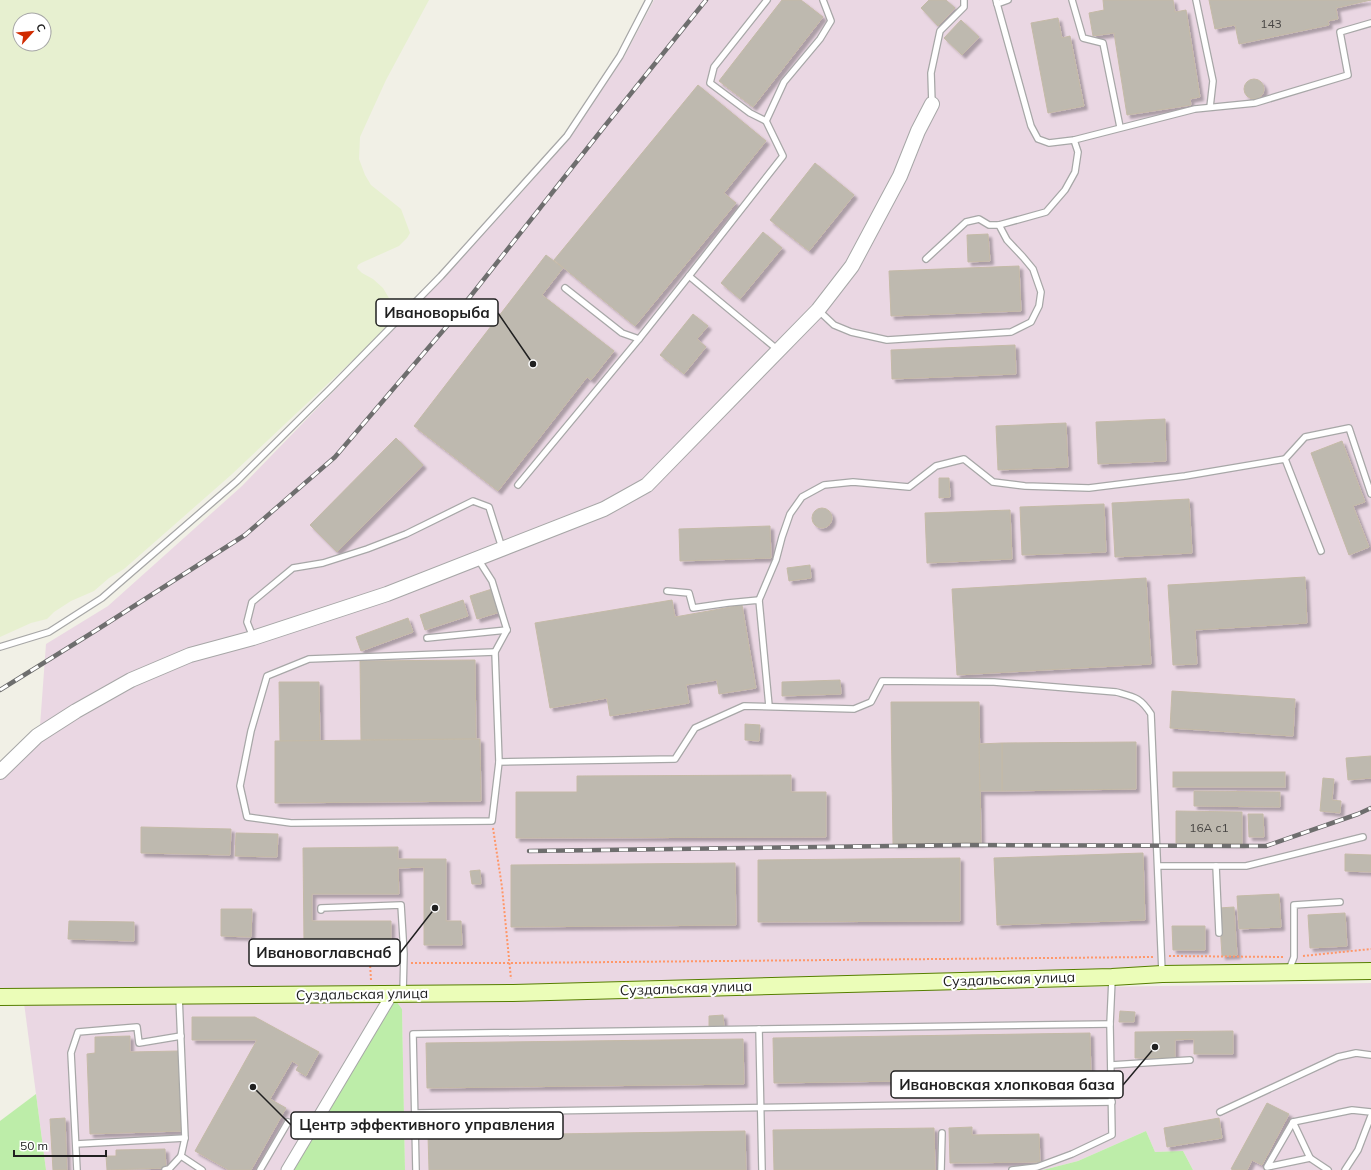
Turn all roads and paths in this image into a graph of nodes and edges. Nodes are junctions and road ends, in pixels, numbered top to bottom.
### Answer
1 (649, 0) edge
2 (767, 0) edge
3 (823, 0) edge
4 (964, 0) edge
5 (1008, 0) edge
6 (1072, 0) edge
7 (1196, 0) edge
8 (997, 2) edge
9 (1371, 23) edge
10 (932, 104) joint
11 (1210, 107) junction
12 (766, 121) junction
13 (1120, 127) junction
14 (1074, 140) junction
15 (999, 225) junction
16 (926, 260) dead end
17 (689, 276) junction
18 (565, 288) dead end
19 (818, 310) junction
20 (639, 339) junction
21 (778, 351) junction
22 (1285, 459) junction
23 (518, 485) dead end
24 (1371, 494) edge
25 (502, 548) junction
26 (1321, 551) dead end
27 (477, 558) junction
28 (667, 591) dead end
29 (760, 600) junction
30 (507, 630) junction
31 (253, 638) junction
32 (427, 638) dead end
33 (0, 647) edge
34 (495, 652) junction
35 (769, 706) junction
36 (499, 762) junction
37 (0, 772) edge
38 (492, 821) junction
39 (1363, 837) dead end
40 (1158, 866) junction
41 (1216, 866) junction
42 (1340, 902) dead end
43 (321, 910) dead end
44 (1219, 933) dead end
45 (1371, 949) edge
46 (1161, 956) junction
47 (1294, 957) junction
48 (404, 962) junction
49 (510, 963) junction
50 (1369, 969) edge
51 (1288, 972) junction
52 (1162, 974) junction
53 (1112, 977) junction
54 (513, 992) junction
55 (372, 994) junction
56 (398, 994) junction
57 (179, 996) junction
58 (0, 997) edge
59 (1110, 1024) junction
60 (759, 1029) junction
61 (181, 1036) junction
62 (1371, 1055) edge
63 (1190, 1060) dead end
64 (1111, 1065) junction
65 (1112, 1102) junction
66 (761, 1108) junction
67 (1220, 1112) dead end
68 (1371, 1112) edge
69 (414, 1113) junction
70 (1371, 1116) edge
71 (288, 1122) dead end
72 (1293, 1122) junction
73 (942, 1133) dead end
74 (186, 1138) junction
75 (76, 1144) junction
76 (181, 1156) junction
77 (1310, 1158) junction
78 (77, 1170) edge
79 (165, 1170) edge
80 (202, 1170) edge
81 (260, 1170) edge
82 (286, 1170) edge
83 (416, 1170) edge
84 (762, 1170) edge
85 (941, 1170) edge
86 (1012, 1170) edge
87 (1328, 1170) edge
88 (1345, 1170) edge

1 - 33 lane
2 - 12 lane
3 - 12 lane
4 - 10 lane
5 - 8 lane
6 - 13 lane
7 - 11 lane
8 - 14 lane
9 - 11 lane
10 - 19 street
11 - 13 lane
12 - 17 lane
13 - 14 lane
14 - 15 lane
15 - 16 lane
15 - 19 lane
17 - 20 lane
17 - 21 lane
18 - 20 lane
19 - 21 street
20 - 23 lane
21 - 25 street
22 - 24 lane
22 - 26 lane
22 - 29 lane
25 - 27 street
25 - 31 lane
27 - 30 lane
27 - 31 street
28 - 29 lane
29 - 35 lane
30 - 32 lane
30 - 34 lane
31 - 37 street
34 - 36 lane
34 - 38 lane
35 - 36 lane
35 - 40 lane
36 - 38 lane
38 - 49 path
39 - 41 lane
40 - 41 lane
40 - 46 lane
41 - 44 lane
42 - 47 lane
43 - 48 lane
45 - 47 path
46 - 47 path
46 - 49 path
46 - 52 lane
47 - 51 lane
48 - 49 path
48 - 55 path
48 - 56 lane
49 - 54 path
50 - 51 main road, Суздальская улица
51 - 52 main road, Суздальская улица
52 - 53 main road, Суздальская улица
53 - 54 main road, Суздальская улица
53 - 59 lane
54 - 56 main road, Суздальская улица
55 - 56 main road, Суздальская улица
55 - 57 main road, Суздальская улица
56 - 82 street
57 - 58 main road, Суздальская улица
57 - 61 lane
59 - 60 lane
59 - 64 lane
60 - 66 lane
60 - 69 lane
61 - 74 lane
61 - 75 lane
62 - 67 lane
63 - 64 lane
64 - 65 lane
65 - 66 lane
65 - 86 lane
66 - 69 lane
66 - 84 lane
68 - 72 lane
69 - 83 lane
70 - 88 lane
71 - 81 lane
72 - 77 lane
72 - 77 lane
73 - 85 lane
74 - 75 lane
74 - 76 lane
75 - 78 lane
76 - 79 lane
76 - 80 lane
77 - 87 lane

